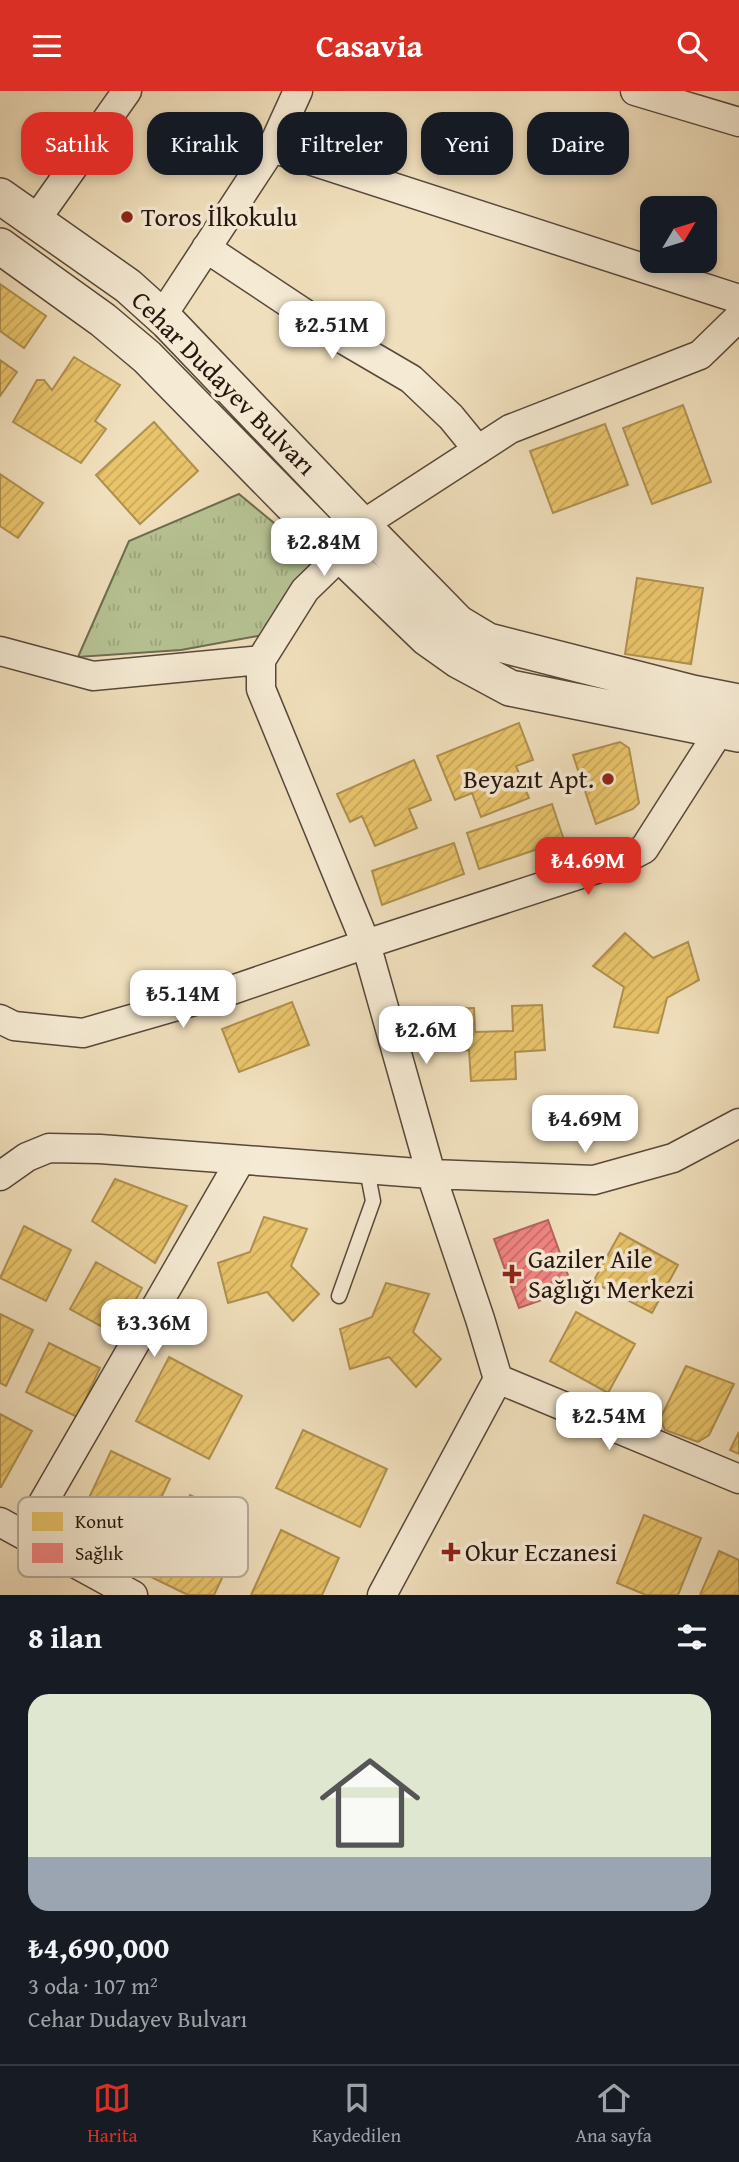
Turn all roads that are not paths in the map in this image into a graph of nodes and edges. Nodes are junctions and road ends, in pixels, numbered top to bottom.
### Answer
1 (127, 91) edge
2 (298, 91) edge
3 (635, 91) edge
4 (739, 122) edge
5 (272, 148) junction
6 (0, 197) edge
7 (35, 221) junction
8 (0, 246) edge
9 (206, 248) junction
10 (739, 299) edge
11 (162, 316) junction
12 (739, 317) edge
13 (478, 450) junction
14 (362, 526) junction
15 (341, 555) junction
16 (0, 651) edge
17 (261, 660) junction
18 (739, 702) edge
19 (730, 732) edge
20 (366, 944) junction
21 (0, 1019) edge
22 (739, 1123) edge
23 (240, 1160) junction
24 (367, 1170) junction
25 (431, 1174) junction
26 (0, 1176) edge
27 (340, 1296) dead end
28 (498, 1379) junction
29 (739, 1479) edge
30 (31, 1497) edge
31 (100, 1577) edge
32 (133, 1595) edge
33 (382, 1595) edge

1 - 7 street
2 - 5 street
3 - 4 street
5 - 9 street
5 - 10 street
6 - 7 street, Cehar Dudayev Bulvarı
7 - 11 street, Cehar Dudayev Bulvarı
8 - 15 street, Cehar Dudayev Bulvarı
9 - 11 street
9 - 13 street
11 - 14 street, Cehar Dudayev Bulvarı
12 - 13 street
13 - 14 street
14 - 15 street
14 - 18 street, Cehar Dudayev Bulvarı
15 - 17 street
15 - 19 street, Cehar Dudayev Bulvarı
16 - 17 street
17 - 20 street
19 - 20 street
20 - 21 street
20 - 25 street
22 - 25 street
23 - 24 street
23 - 26 street
23 - 30 street
24 - 25 street
24 - 27 lane
25 - 28 street
28 - 29 street
28 - 33 street
31 - 32 street

